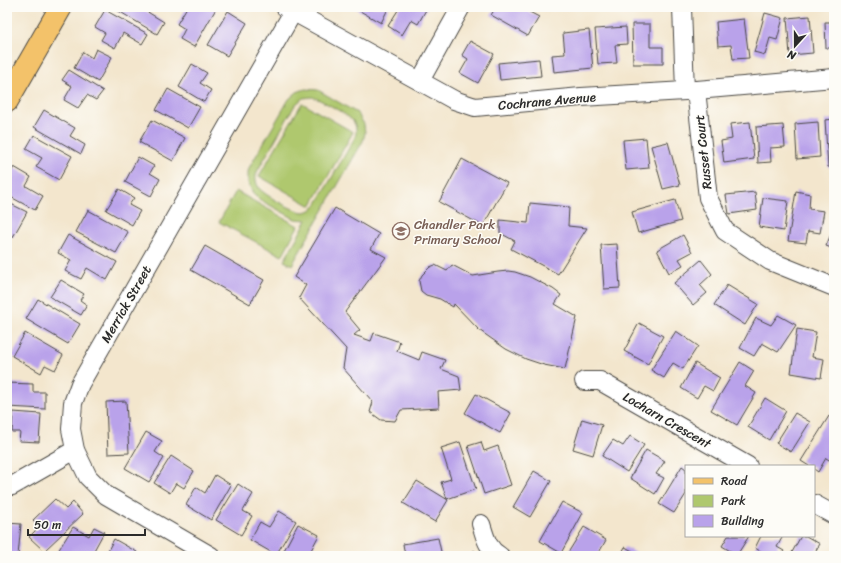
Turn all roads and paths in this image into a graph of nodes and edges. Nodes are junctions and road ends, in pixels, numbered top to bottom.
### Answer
1 (61, 7) edge
2 (461, 7) edge
3 (682, 7) edge
4 (289, 9) edge
5 (834, 78) edge
6 (420, 81) junction
7 (691, 90) junction
8 (7, 101) edge
9 (834, 287) edge
10 (584, 381) dead end
11 (75, 450) junction
12 (746, 465) edge
13 (12, 486) dead end
14 (815, 505) edge
15 (834, 515) edge
16 (481, 524) dead end
17 (211, 556) edge
18 (500, 556) edge

1 - 8 main road
2 - 6 street
3 - 7 street, Russet Court
4 - 6 street, Cochrane Avenue
4 - 11 street, Merrick Street
5 - 7 street, Cochrane Avenue
6 - 7 street, Cochrane Avenue
7 - 9 street, Russet Court
10 - 12 street, Locharn Crescent
11 - 13 street
11 - 17 street, Merrick Street
14 - 15 street
16 - 18 street

